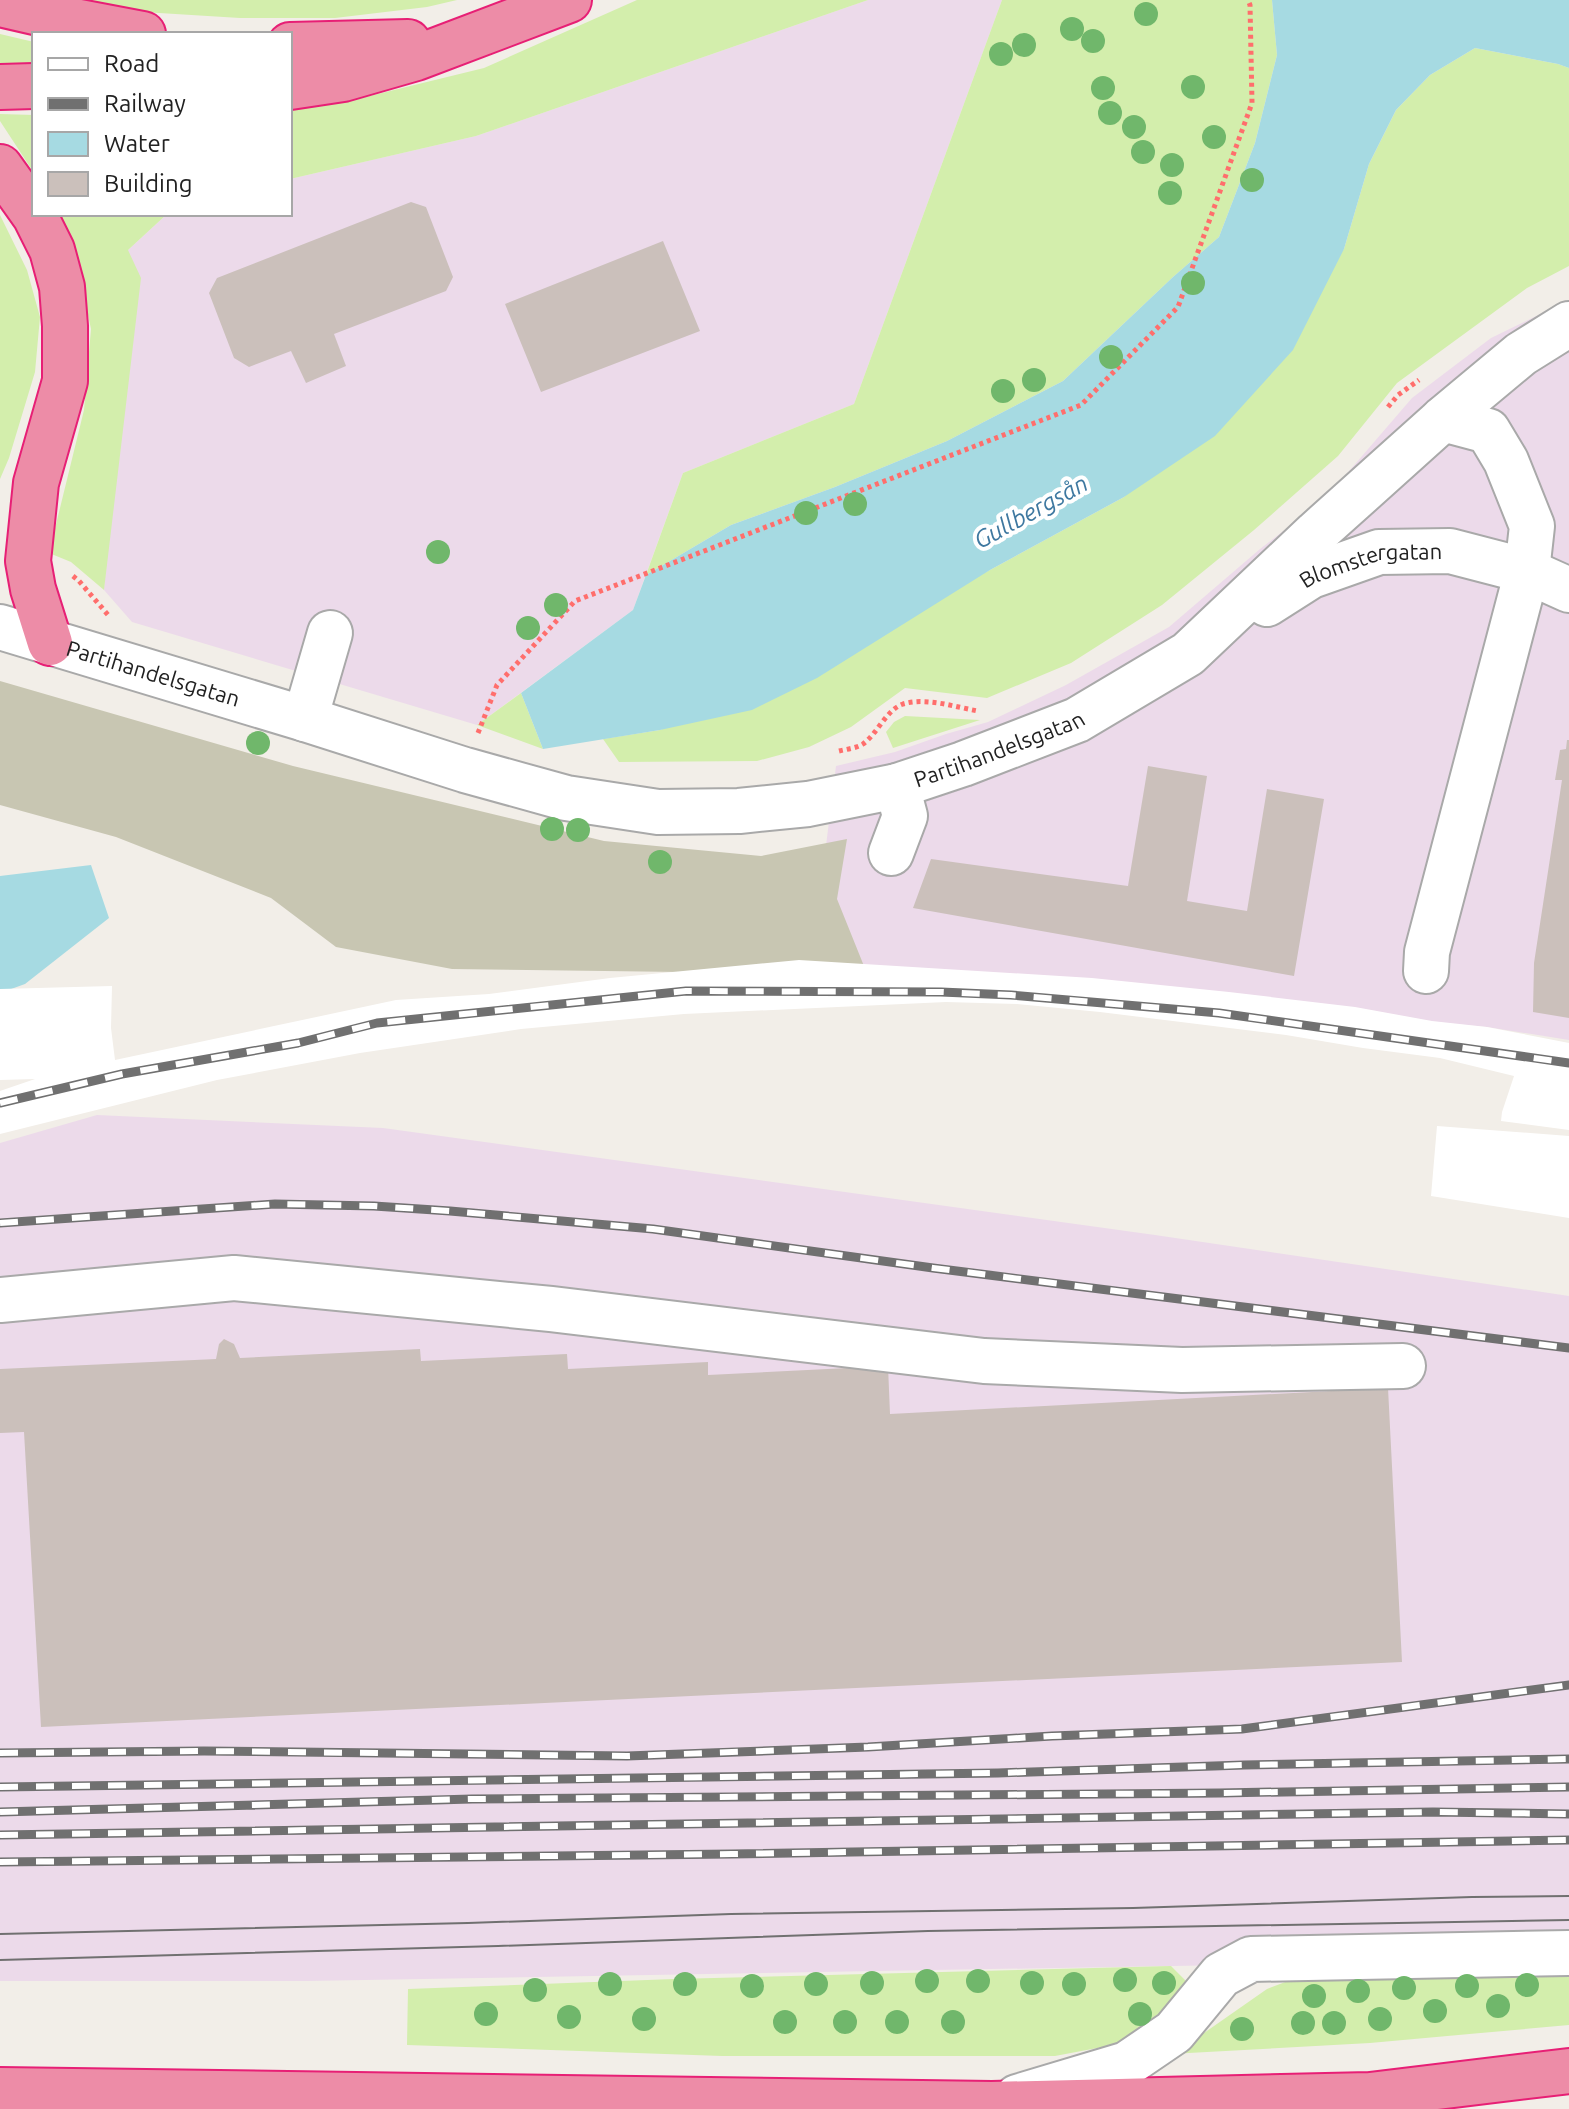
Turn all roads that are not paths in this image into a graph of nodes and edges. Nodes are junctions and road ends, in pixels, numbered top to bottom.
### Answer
1 (569, 0) edge
2 (0, 4) edge
3 (132, 32) edge
4 (464, 40) junction
5 (292, 45) edge
6 (32, 86) edge
7 (0, 87) edge
8 (292, 87) edge
9 (0, 167) edge
10 (32, 212) edge
11 (35, 216) edge
12 (1569, 324) edge
13 (1443, 419) junction
14 (14, 548) edge
15 (1527, 571) junction
16 (1569, 590) edge
17 (0, 627) edge
18 (330, 633) dead end
19 (50, 643) junction
20 (1188, 654) junction
21 (305, 719) junction
22 (897, 786) junction
23 (891, 853) dead end
24 (1426, 962) dead end
25 (0, 1300) edge
26 (1403, 1366) dead end
27 (1569, 1953) edge
28 (1569, 2071) edge
29 (0, 2082) edge
30 (0, 2090) edge
31 (68, 2090) junction
32 (992, 2104) junction

1 - 4 highway
2 - 3 highway
4 - 5 highway
4 - 8 highway
6 - 7 highway
9 - 10 highway
11 - 14 highway
12 - 13 street, Partihandelsgatan
13 - 15 street
13 - 20 street, Partihandelsgatan
14 - 19 highway
15 - 16 street, Blomstergatan
15 - 20 street, Blomstergatan
15 - 24 street
17 - 19 street, Partihandelsgatan
18 - 21 street
19 - 21 street, Partihandelsgatan
20 - 22 street, Partihandelsgatan
21 - 22 street, Partihandelsgatan
22 - 23 street
25 - 26 street
27 - 32 street
28 - 32 highway
29 - 31 highway
30 - 31 highway
31 - 32 highway

